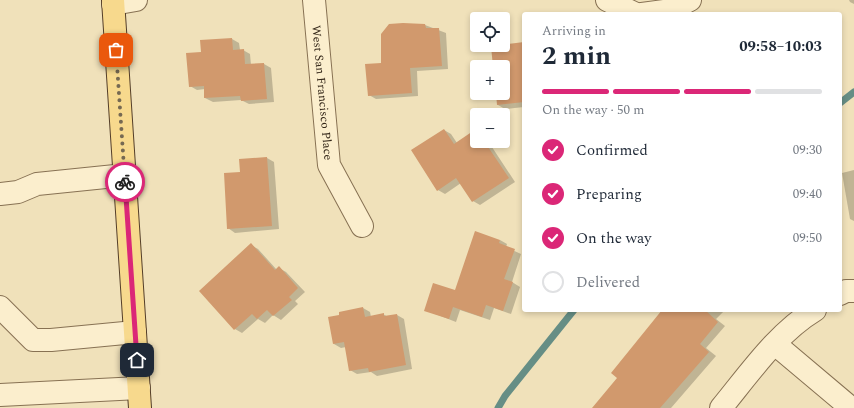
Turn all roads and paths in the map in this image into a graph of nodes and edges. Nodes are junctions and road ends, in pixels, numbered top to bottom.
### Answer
1 (136, 0) edge
2 (314, 0) edge
3 (608, 0) edge
4 (690, 0) edge
5 (113, 2) edge
6 (632, 12) edge
7 (656, 12) edge
8 (125, 175) junction
9 (0, 194) edge
10 (362, 226) dead end
11 (854, 291) edge
12 (842, 293) edge
13 (0, 307) edge
14 (811, 312) edge
15 (135, 332) junction
16 (775, 344) junction
17 (0, 395) edge
18 (139, 398) edge
19 (721, 408) edge
20 (851, 408) edge

1 - 5 street
2 - 10 street, West San Francisco Place
3 - 6 street
4 - 7 street
5 - 8 main road
8 - 9 street
8 - 15 main road
11 - 12 street
13 - 15 street
14 - 16 street
15 - 18 main road
16 - 19 street
16 - 20 street
17 - 18 street

